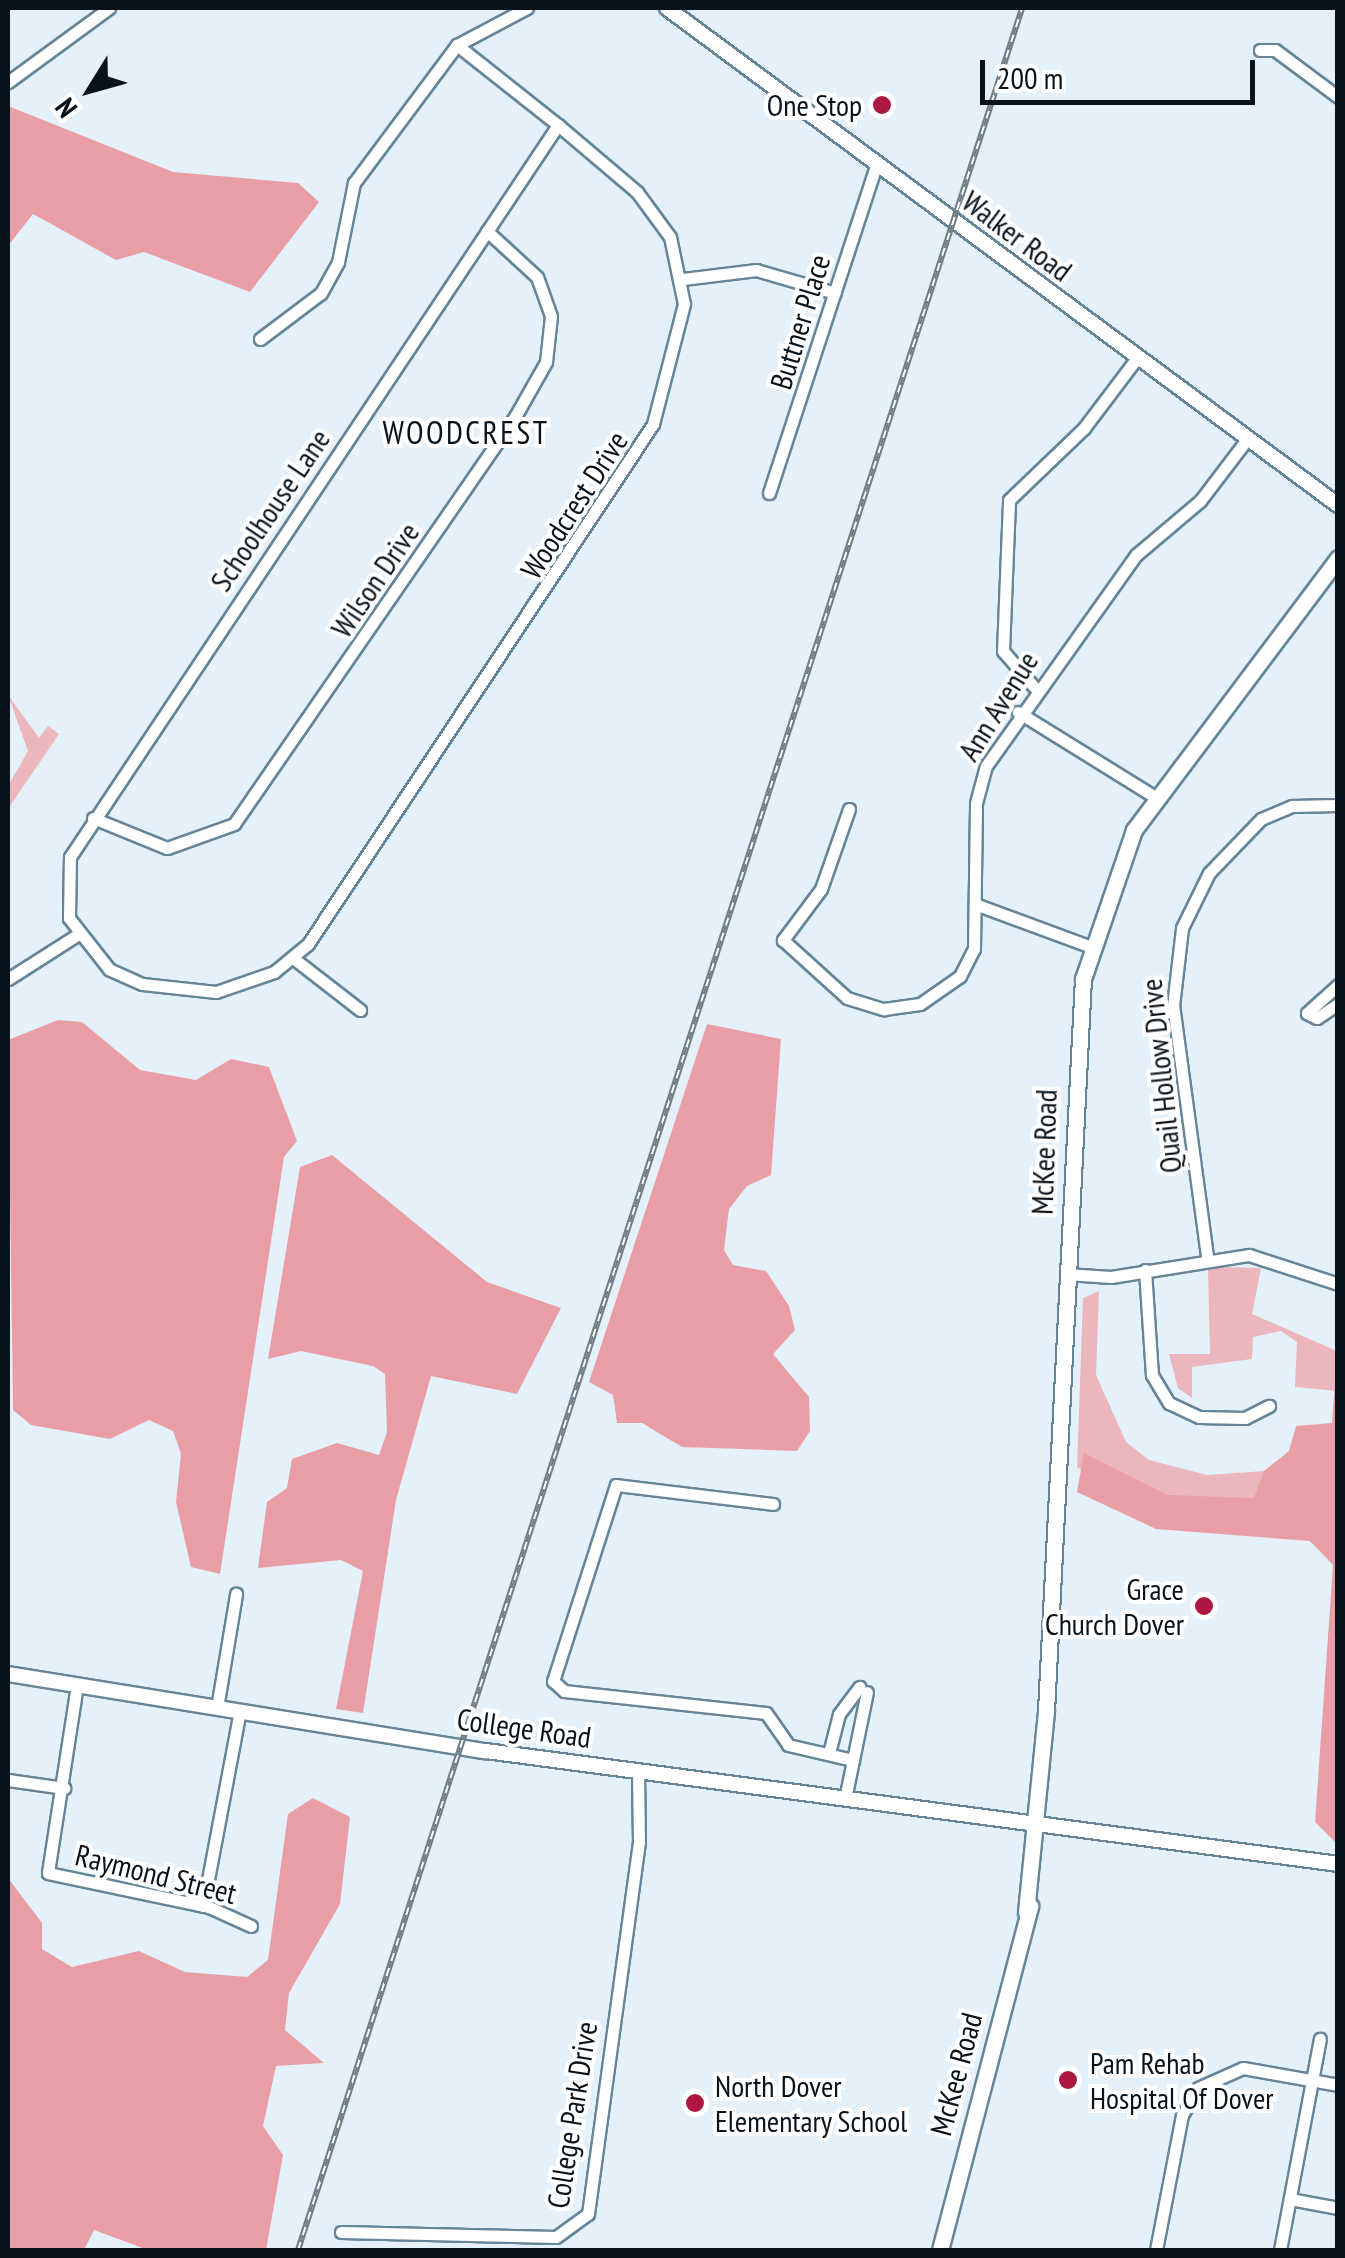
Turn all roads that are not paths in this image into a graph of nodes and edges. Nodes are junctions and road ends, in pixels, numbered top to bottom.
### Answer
1 (108, 8) edge
2 (527, 8) edge
3 (667, 8) edge
4 (457, 45) junction
5 (1260, 50) dead end
6 (8, 82) edge
7 (1338, 98) edge
8 (558, 126) junction
9 (876, 165) junction
10 (487, 231) junction
11 (684, 280) junction
12 (835, 294) junction
13 (260, 339) dead end
14 (1137, 358) junction
15 (1248, 438) junction
16 (769, 493) dead end
17 (1338, 504) edge
18 (1338, 558) edge
19 (1035, 688) junction
20 (1018, 712) junction
21 (1155, 797) junction
22 (1338, 805) edge
23 (850, 809) dead end
24 (93, 818) junction
25 (975, 904) junction
26 (76, 935) junction
27 (1091, 947) junction
28 (294, 958) junction
29 (8, 979) edge
30 (1338, 985) edge
31 (1338, 1004) edge
32 (360, 1010) dead end
33 (1207, 1256) junction
34 (1338, 1266) edge
35 (1144, 1270) junction
36 (1066, 1274) junction
37 (1334, 1282) edge
38 (1269, 1406) dead end
39 (773, 1504) dead end
40 (236, 1594) dead end
41 (8, 1674) edge
42 (77, 1684) junction
43 (217, 1708) junction
44 (240, 1711) junction
45 (829, 1753) junction
46 (853, 1760) junction
47 (638, 1772) junction
48 (8, 1780) edge
49 (64, 1788) junction
50 (845, 1799) junction
51 (1035, 1824) junction
52 (1338, 1864) edge
53 (203, 1906) junction
54 (251, 1926) dead end
55 (1320, 2039) dead end
56 (1312, 2080) junction
57 (1338, 2085) edge
58 (1290, 2199) junction
59 (1338, 2208) edge
60 (342, 2232) dead end
61 (940, 2250) edge
62 (1156, 2250) edge
63 (1280, 2250) edge

1 - 6 street
2 - 4 street
3 - 9 street, Walker Road
4 - 8 street, Woodcrest Drive
4 - 13 street
5 - 7 street
8 - 10 street, Schoolhouse Lane
8 - 11 street, Woodcrest Drive
9 - 12 street, Buttner Place
9 - 14 street, Walker Road
10 - 24 street, Schoolhouse Lane
10 - 24 street, Wilson Drive
11 - 12 street
11 - 28 street, Woodcrest Drive
12 - 16 street, Buttner Place
14 - 15 street, Walker Road
14 - 19 street
15 - 17 street, Walker Road
15 - 19 street, Ann Avenue
18 - 21 main road, McKee Road
19 - 20 street, Ann Avenue
20 - 21 street
20 - 25 street, Ann Avenue
21 - 27 main road, McKee Road
22 - 33 street, Quail Hollow Drive
23 - 25 street, Ann Avenue
24 - 26 street, Schoolhouse Lane
25 - 27 street
26 - 28 street, Woodcrest Drive
26 - 29 street
27 - 36 main road, McKee Road
28 - 32 street
30 - 31 street
33 - 35 street
33 - 37 street
34 - 37 street
35 - 36 street
35 - 38 street
36 - 51 main road, McKee Road
39 - 45 street
40 - 43 street
41 - 42 street, College Road
42 - 43 street, College Road
42 - 49 street
43 - 44 street, College Road
44 - 47 street, College Road
44 - 53 street
45 - 46 street
45 - 46 street
46 - 50 street
47 - 50 street, College Road
47 - 60 street, College Park Drive
48 - 49 street
49 - 53 street, Raymond Street
50 - 51 street, College Road
51 - 52 street, College Road
51 - 61 main road, McKee Road
53 - 54 street, Raymond Street
55 - 56 street
56 - 57 street
56 - 58 street
56 - 62 street
58 - 59 street
58 - 63 street

